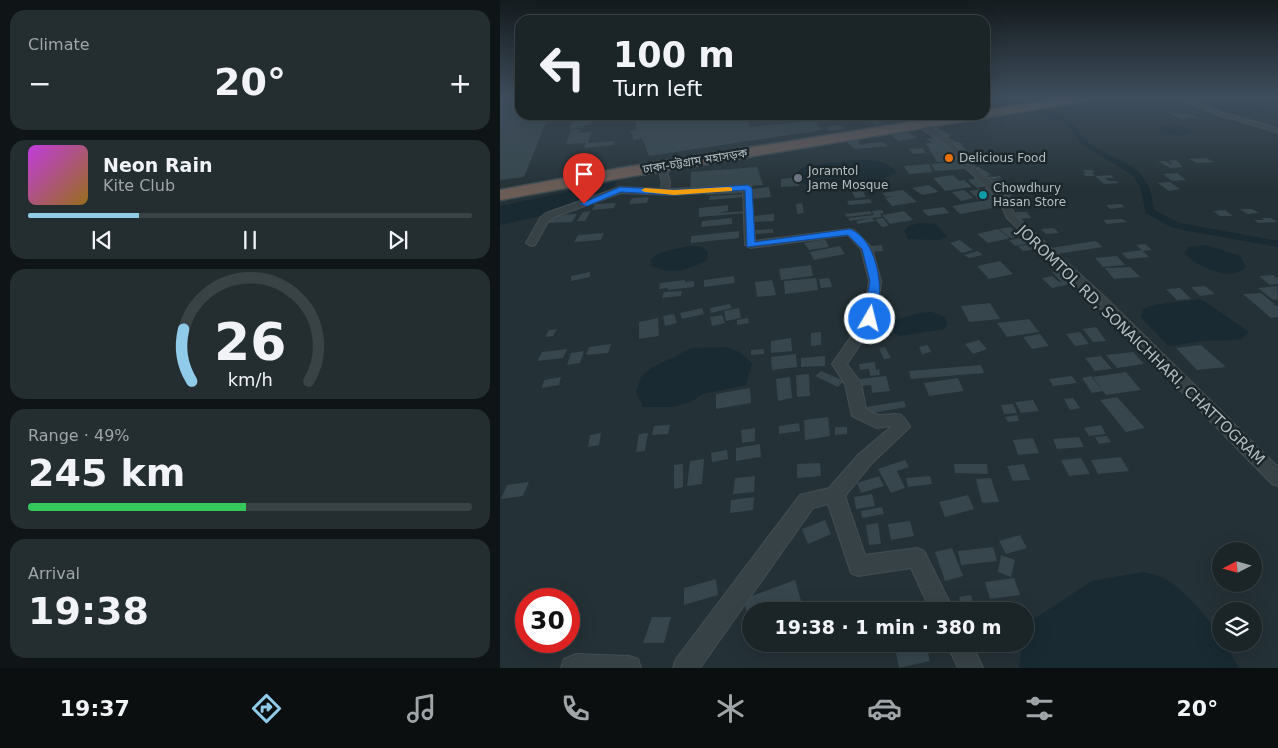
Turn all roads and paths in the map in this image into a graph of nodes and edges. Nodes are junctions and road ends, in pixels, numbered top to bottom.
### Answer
1 (864, 129) edge
2 (896, 129) edge
3 (928, 129) edge
4 (662, 166) junction
5 (582, 171) dead end
6 (621, 173) junction
7 (586, 182) dead end
8 (500, 188) edge
9 (620, 190) junction
10 (664, 192) junction
11 (500, 195) edge
12 (531, 243) dead end
13 (1278, 479) edge
14 (835, 495) junction
15 (939, 602) edge
16 (964, 652) edge
17 (573, 668) edge
18 (629, 668) edge
19 (685, 668) edge
20 (971, 668) edge

1 - 8 highway, ঢাকা-চট্টগ্রাম মহাসড়ক
2 - 4 highway, ঢাকা-চট্টগ্রাম মহাসড়ক
3 - 13 street, JOROMTOL RD, SONAICHHARI, CHATTOGRAM
4 - 6 highway, ঢাকা-চট্টগ্রাম মহাসড়ক
4 - 10 street
5 - 7 path, bridge
6 - 9 street
6 - 11 highway, ঢাকা-চট্টগ্রাম মহাসড়ক
9 - 10 street
9 - 12 street
10 - 14 street
14 - 15 street
14 - 19 street
16 - 20 street
17 - 18 street

